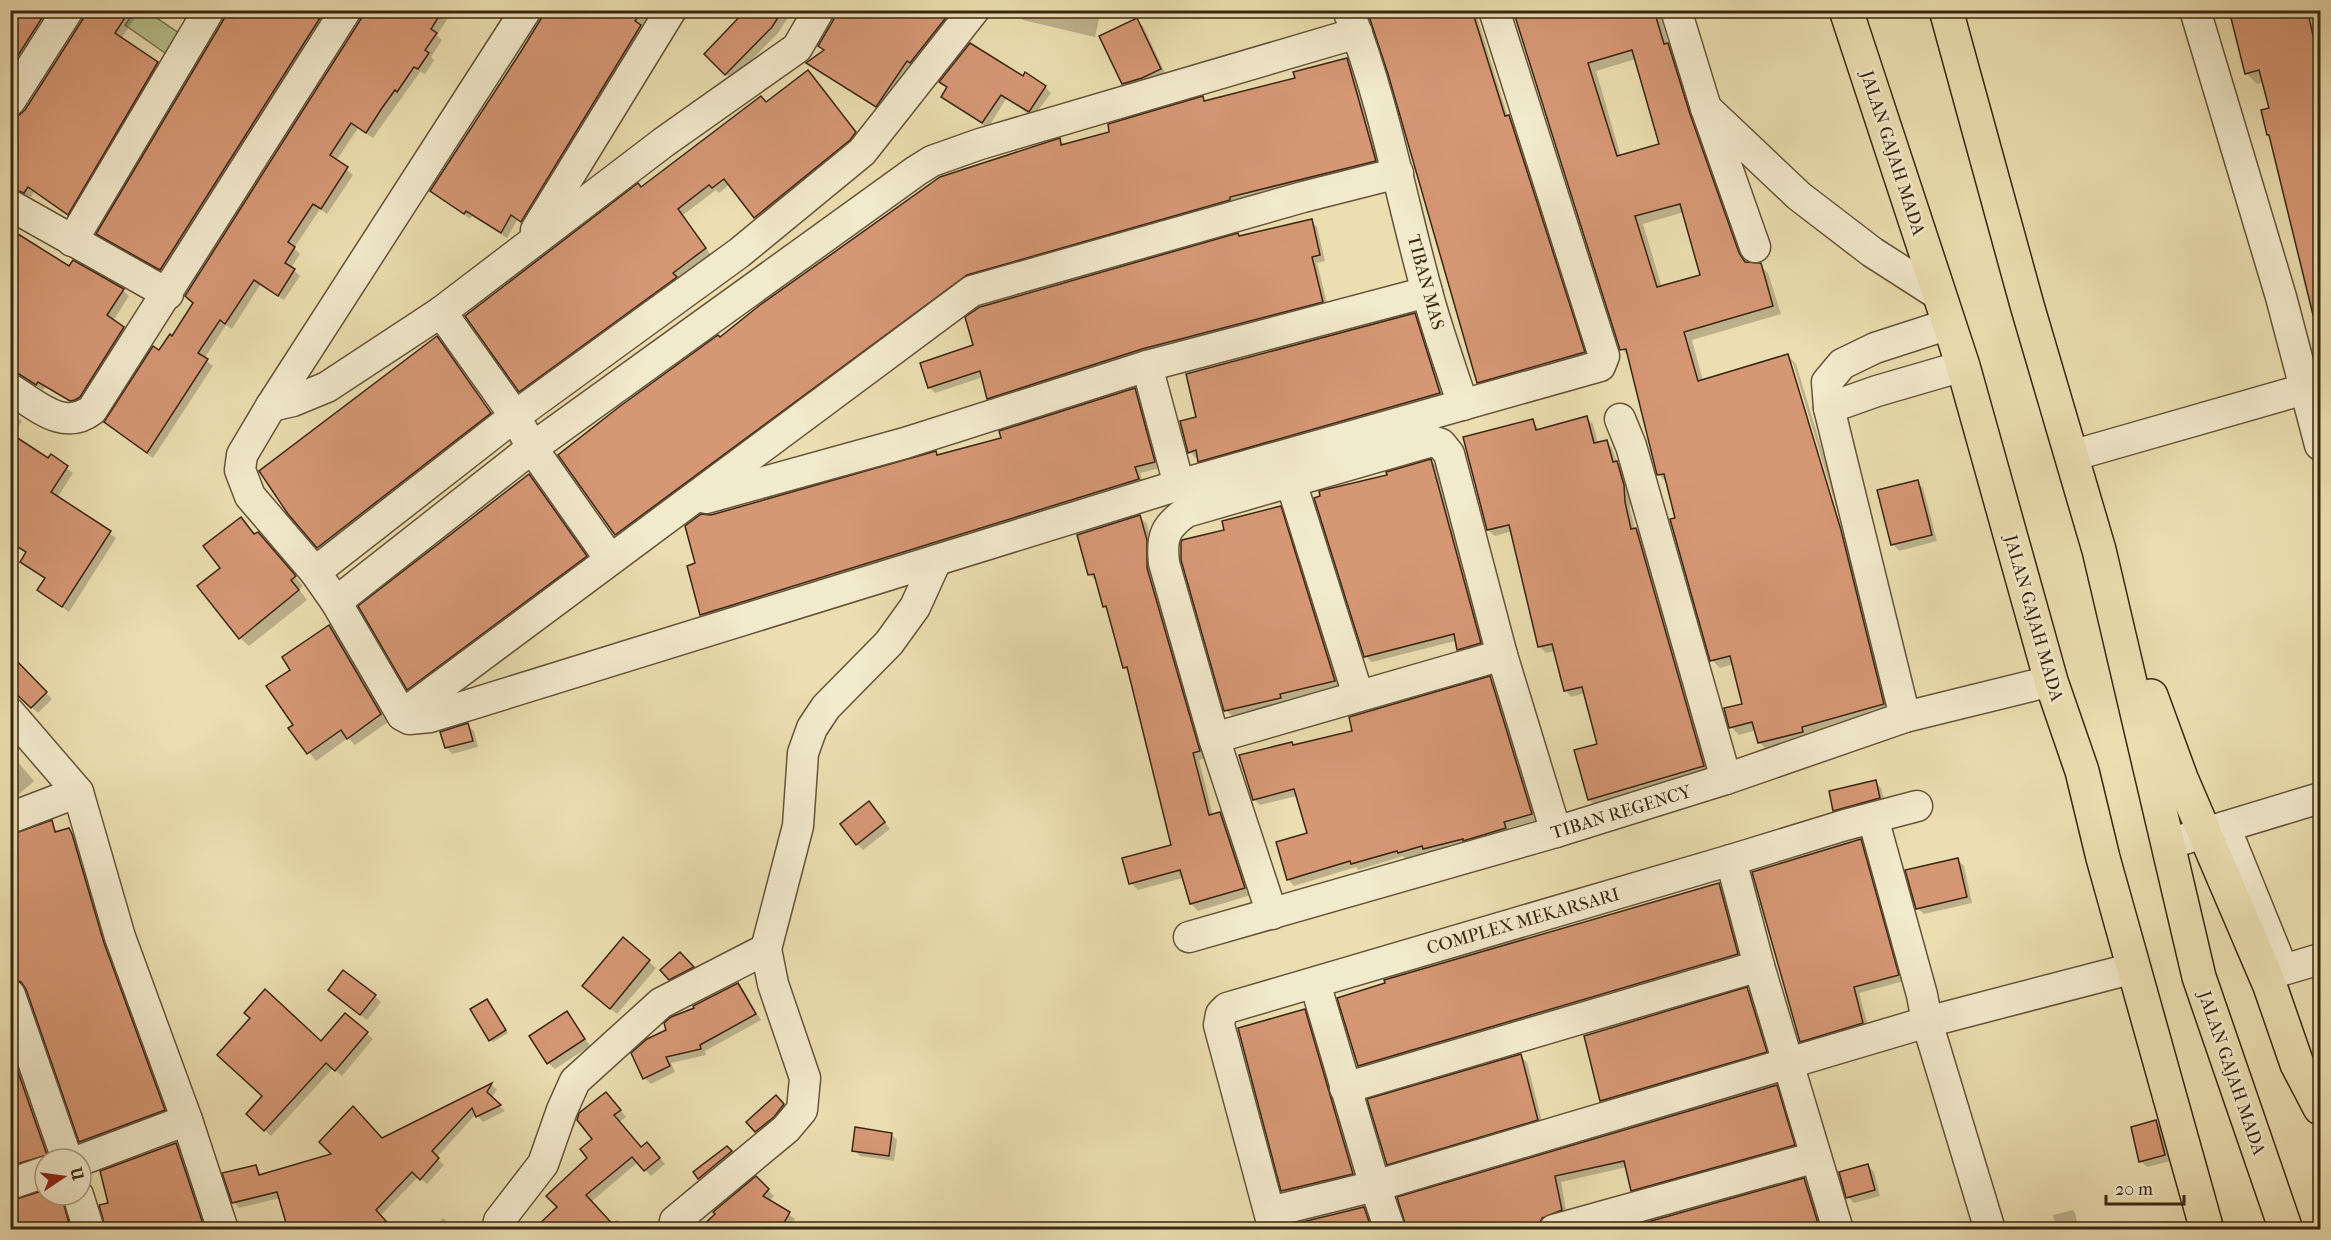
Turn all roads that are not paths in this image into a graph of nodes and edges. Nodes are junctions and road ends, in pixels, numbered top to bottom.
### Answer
1 (68, 10) edge
2 (209, 10) edge
3 (346, 10) edge
4 (526, 10) edge
5 (672, 10) edge
6 (819, 10) edge
7 (974, 10) edge
8 (1494, 10) edge
9 (1676, 10) edge
10 (1846, 10) edge
11 (1946, 10) edge
12 (2195, 10) edge
13 (1352, 22) edge
14 (10, 100) edge
15 (1706, 108) junction
16 (1398, 173) junction
17 (10, 205) edge
18 (72, 241) junction
19 (527, 245) junction
20 (1755, 247) dead end
21 (1427, 292) junction
22 (168, 294) junction
23 (1944, 310) junction
24 (441, 312) junction
25 (1147, 366) junction
26 (1963, 366) junction
27 (10, 389) edge
28 (2305, 389) junction
29 (1463, 405) junction
30 (271, 406) junction
31 (1829, 408) junction
32 (515, 416) junction
33 (1620, 419) dead end
34 (2320, 446) edge
35 (532, 448) junction
36 (2071, 456) junction
37 (1291, 482) junction
38 (1179, 485) junction
39 (689, 502) junction
40 (2099, 550) junction
41 (609, 559) junction
42 (935, 562) junction
43 (315, 572) junction
44 (336, 602) junction
45 (1502, 656) junction
46 (2051, 681) junction
47 (1358, 695) junction
48 (10, 713) edge
49 (402, 715) junction
50 (1905, 717) junction
51 (1214, 738) junction
52 (1726, 779) junction
53 (78, 792) junction
54 (2320, 798) edge
55 (1917, 806) dead end
56 (10, 818) edge
57 (1873, 818) junction
58 (2216, 830) junction
59 (1556, 832) junction
60 (2168, 844) junction
61 (1731, 860) junction
62 (1272, 914) junction
63 (1189, 937) dead end
64 (766, 949) junction
65 (2320, 959) edge
66 (1759, 966) junction
67 (2134, 968) junction
68 (1315, 984) junction
69 (10, 995) edge
70 (1927, 1023) junction
71 (1787, 1062) junction
72 (1345, 1088) junction
73 (2320, 1108) edge
74 (187, 1120) junction
75 (63, 1147) edge
76 (93, 1155) edge
77 (1815, 1157) junction
78 (33, 1176) edge
79 (10, 1184) edge
80 (1375, 1186) junction
81 (82, 1207) edge
82 (675, 1221) dead end
83 (1272, 1221) edge
84 (89, 1230) edge
85 (223, 1230) edge
86 (497, 1230) edge
87 (1390, 1230) edge
88 (1554, 1230) edge
89 (1838, 1230) edge
90 (1990, 1230) edge
91 (2207, 1230) edge
92 (2286, 1230) edge

1 - 14 street
2 - 18 street
3 - 22 street
4 - 30 street
5 - 19 street
6 - 19 street
7 - 32 street
8 - 29 street
9 - 15 street
10 - 23 highway, JALAN GAJAH MADA
11 - 36 highway, JALAN GAJAH MADA
12 - 28 street
13 - 16 street, TIBAN MAS
13 - 35 street
15 - 20 street
15 - 23 street
16 - 21 street, TIBAN MAS
16 - 39 street
17 - 18 street
18 - 22 street
19 - 24 street
21 - 25 street
21 - 29 street, TIBAN MAS
22 - 27 street
23 - 26 highway, JALAN GAJAH MADA
23 - 31 street
24 - 30 street
24 - 32 street
25 - 38 street
25 - 39 street
26 - 31 street
26 - 46 highway, JALAN GAJAH MADA
28 - 34 street
28 - 36 street
29 - 38 street
30 - 43 street
31 - 50 street
32 - 35 street
32 - 43 street
33 - 52 street
35 - 41 street
35 - 44 street
36 - 40 highway, JALAN GAJAH MADA
37 - 45 street
37 - 47 street
37 - 51 street
38 - 42 street
39 - 41 street
40 - 58 highway
40 - 60 highway, JALAN GAJAH MADA
41 - 49 street
42 - 49 street
42 - 64 street
43 - 44 street
44 - 49 street
45 - 47 street
45 - 59 street
46 - 50 street, TIBAN REGENCY
46 - 67 highway, JALAN GAJAH MADA
47 - 51 street
48 - 53 street
50 - 52 street, TIBAN REGENCY
51 - 62 street
52 - 59 street, TIBAN REGENCY
53 - 56 street
53 - 74 street
54 - 58 street
55 - 57 street, COMPLEX MEKARSARI
57 - 61 street, COMPLEX MEKARSARI
57 - 70 street
58 - 60 street
58 - 65 street
58 - 73 highway
59 - 62 street, TIBAN REGENCY
60 - 92 highway, JALAN GAJAH MADA
61 - 66 street
61 - 68 street, COMPLEX MEKARSARI
62 - 63 street, TIBAN REGENCY
64 - 82 street
64 - 86 street
66 - 71 street
66 - 72 street
67 - 70 street, COMPLEX MEKARSARI
67 - 91 highway, JALAN GAJAH MADA
68 - 72 street
68 - 83 street, COMPLEX MEKARSARI
69 - 75 street
70 - 71 street, COMPLEX MEKARSARI
70 - 90 street
71 - 77 street
71 - 80 street, COMPLEX MEKARSARI
72 - 80 street
74 - 76 street
74 - 85 street
77 - 88 street
77 - 89 street
78 - 79 street
80 - 83 street, COMPLEX MEKARSARI
80 - 87 street
81 - 84 street

